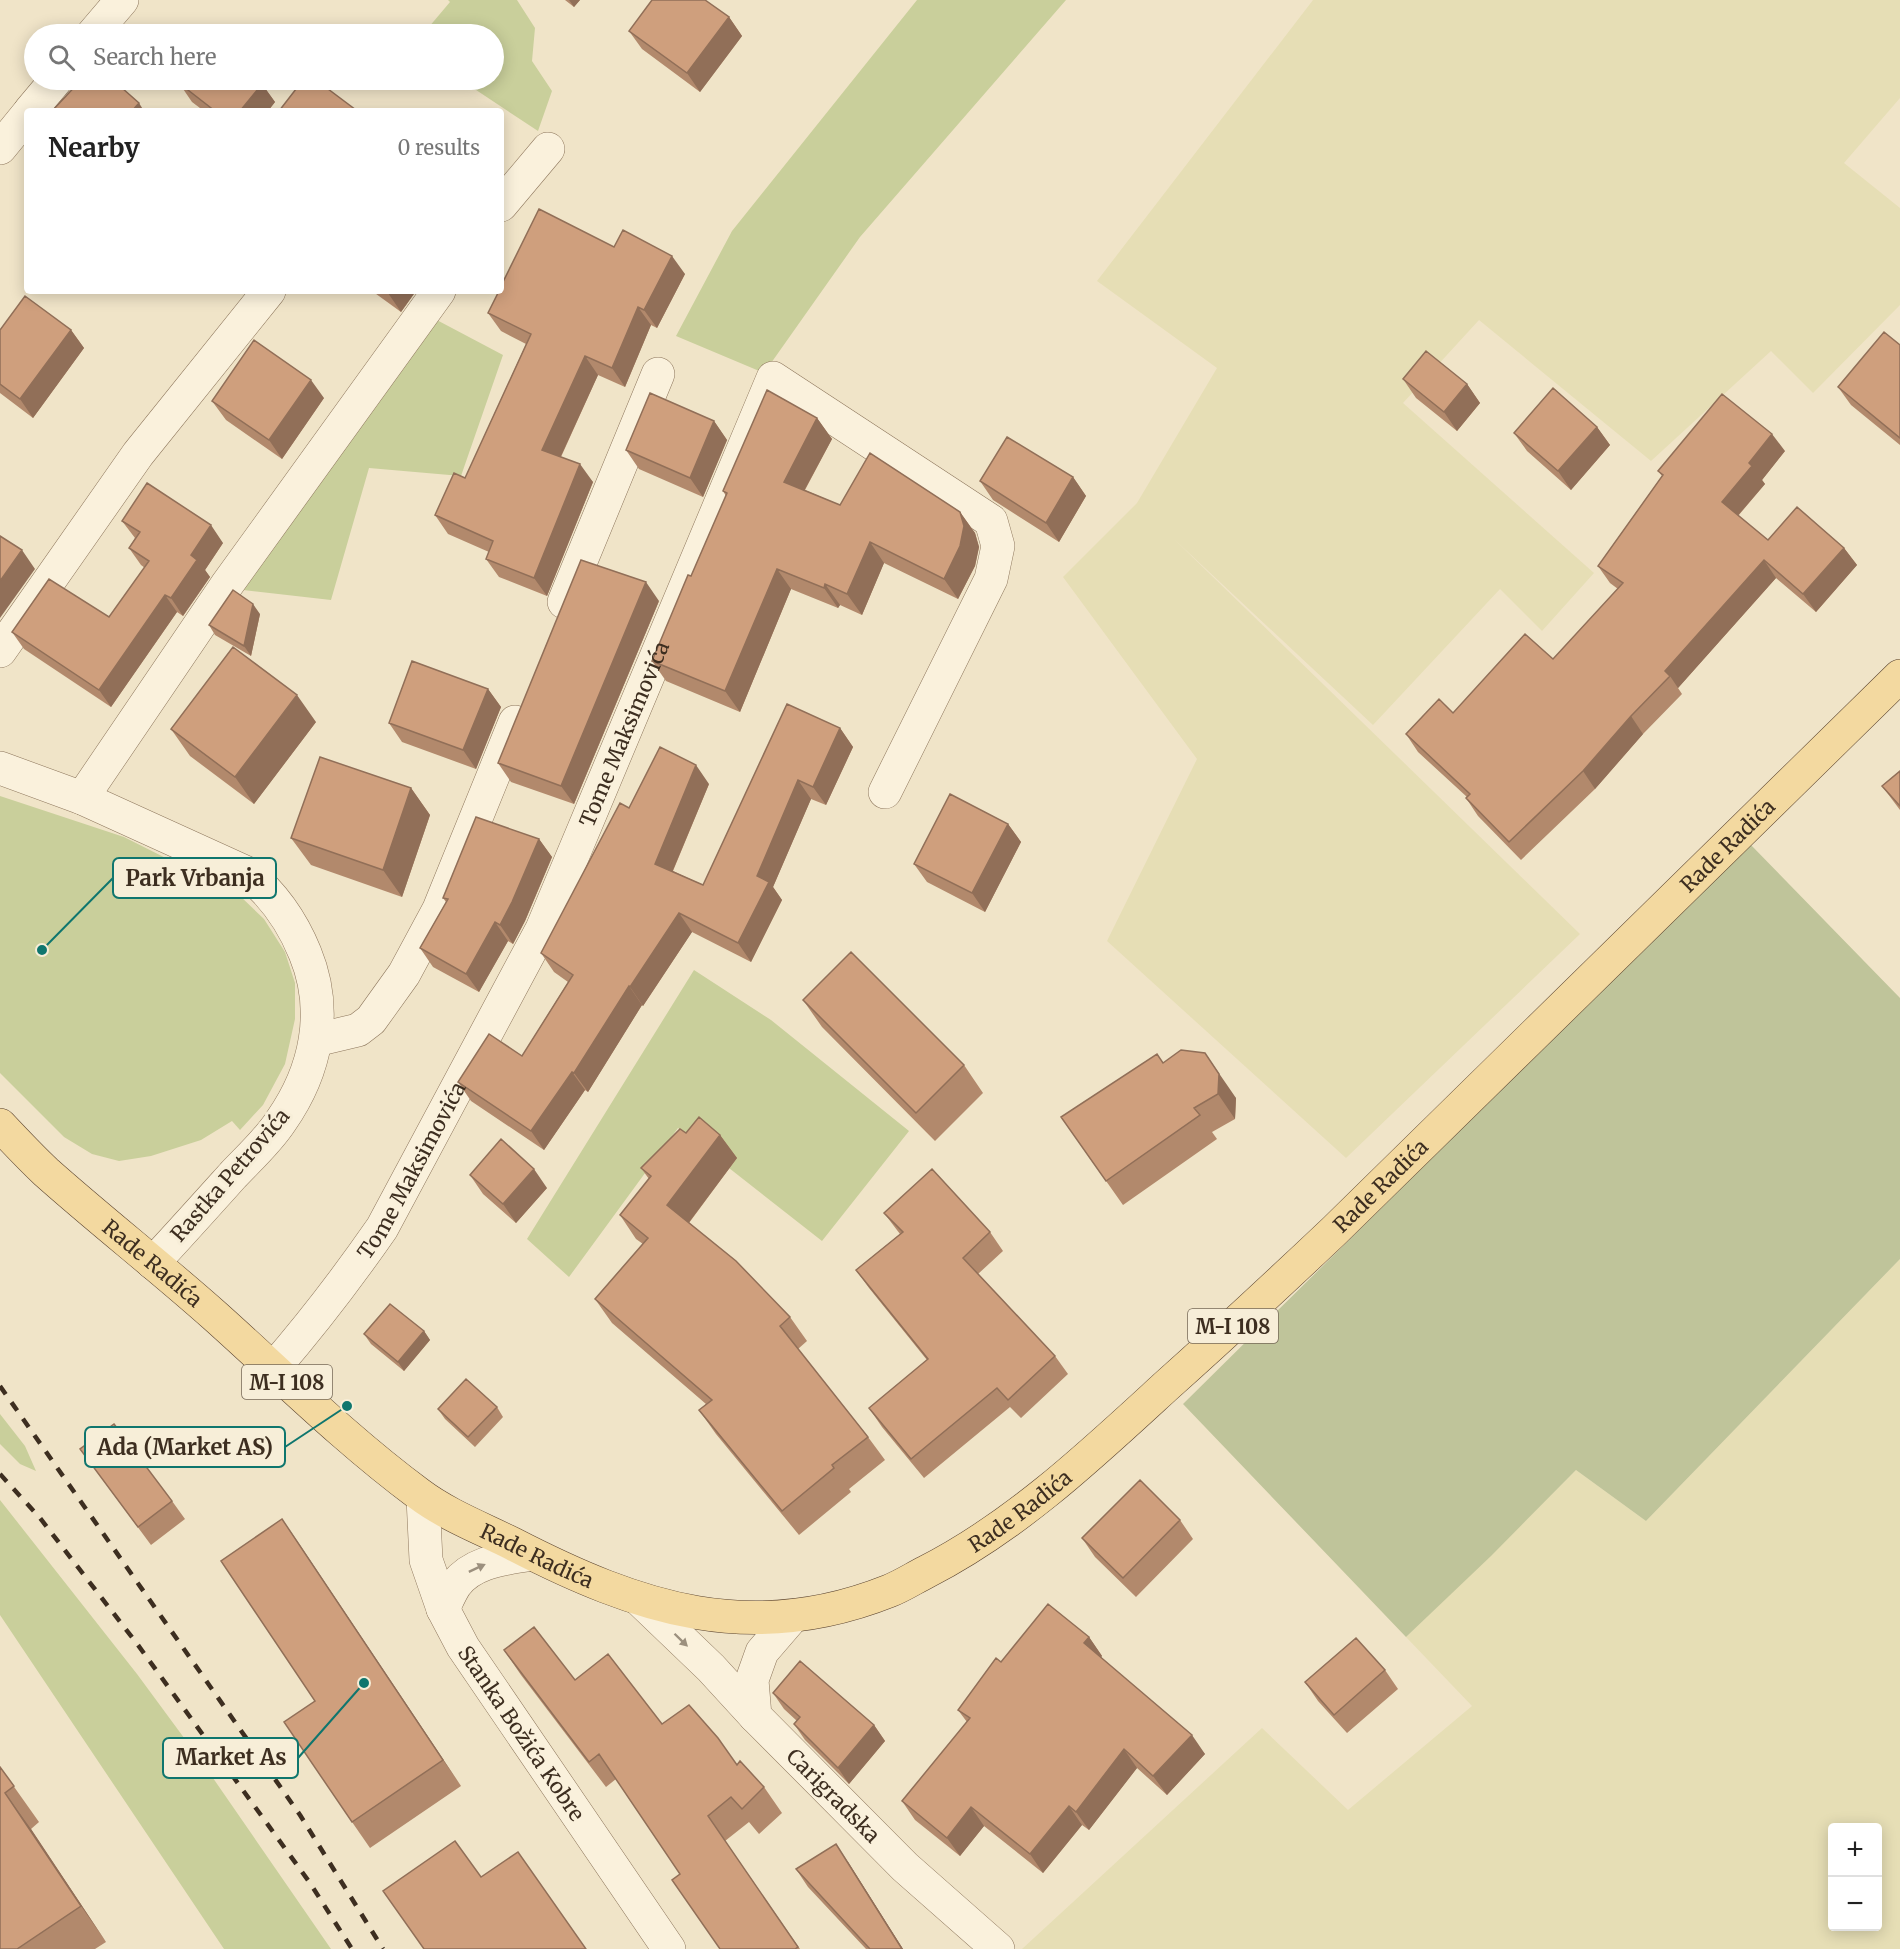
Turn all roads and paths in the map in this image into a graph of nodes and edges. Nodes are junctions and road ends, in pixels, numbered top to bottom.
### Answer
1 (122, 0) edge
2 (102, 24) edge
3 (48, 90) edge
4 (33, 108) edge
5 (24, 119) edge
6 (0, 148) edge
7 (548, 148) dead end
8 (504, 202) edge
9 (267, 294) edge
10 (437, 294) edge
11 (658, 374) dead end
12 (555, 625) edge
13 (0, 651) edge
14 (1900, 676) edge
15 (528, 691) edge
16 (0, 768) edge
17 (885, 792) dead end
18 (82, 798) junction
19 (316, 1040) junction
20 (0, 1125) edge
21 (153, 1263) junction
22 (273, 1369) junction
23 (423, 1498) junction
24 (531, 1554) junction
25 (639, 1599) junction
26 (443, 1610) junction
27 (793, 1616) junction
28 (755, 1716) junction
29 (669, 1949) edge
30 (998, 1949) edge

1 - 2 street
3 - 4 street
5 - 6 street
7 - 8 street
9 - 13 street
10 - 18 street
11 - 12 street
14 - 27 main road, Rade Radića / M-I 108
15 - 19 street
16 - 18 street, Rastka Petrovića
17 - 22 street, Tome Maksimovića
18 - 19 street, Rastka Petrovića
19 - 21 street, Rastka Petrovića
20 - 21 main road, Rade Radića / M-I 108
21 - 22 main road, Rade Radića / M-I 108
22 - 23 main road, Rade Radića / M-I 108
23 - 24 main road, Rade Radića / M-I 108
23 - 26 street, Stanka Božića Kobre
24 - 25 main road, Rade Radića / M-I 108
26 -> 24 street
25 - 27 main road, Rade Radića / M-I 108
25 -> 28 street, Carigradska
26 - 29 street, Stanka Božića Kobre
27 - 28 street
28 - 30 street, Carigradska

